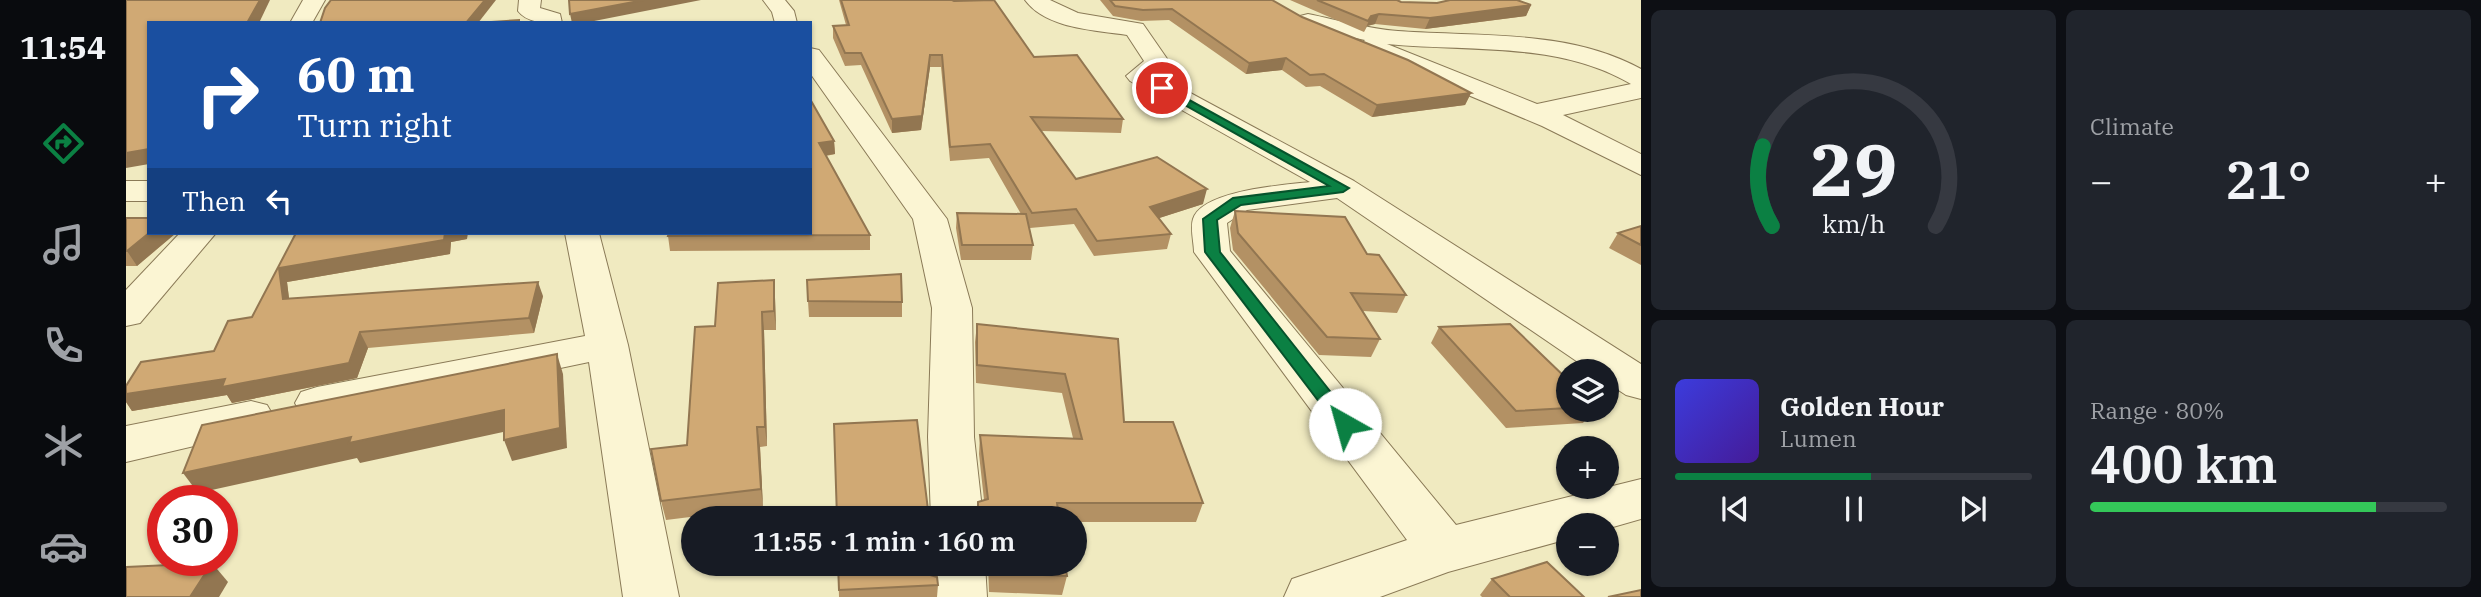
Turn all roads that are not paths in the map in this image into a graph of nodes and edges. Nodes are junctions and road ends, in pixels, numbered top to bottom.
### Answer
1 (314, 0) edge
2 (530, 0) edge
3 (774, 0) edge
4 (1036, 0) edge
5 (302, 21) edge
6 (552, 21) edge
7 (786, 21) edge
8 (812, 58) edge
9 (1641, 79) edge
10 (1641, 90) edge
11 (1533, 113) junction
12 (1641, 166) edge
13 (1343, 188) junction
14 (126, 191) edge
15 (147, 191) edge
16 (197, 235) edge
17 (582, 235) edge
18 (126, 314) edge
19 (607, 345) junction
20 (1641, 384) edge
21 (126, 444) edge
22 (1641, 499) edge
23 (956, 506) edge
24 (1445, 550) junction
25 (958, 576) edge
26 (651, 597) edge
27 (959, 597) edge
28 (1312, 597) edge

1 - 5 street
2 - 6 street
3 - 7 street
4 - 13 street
8 - 23 street
9 - 11 street
10 - 11 street
11 - 12 street
13 - 20 street
13 - 24 street
14 - 15 street
16 - 18 street
17 - 19 street
19 - 21 street
19 - 26 street
22 - 24 street
24 - 28 street
25 - 27 street

